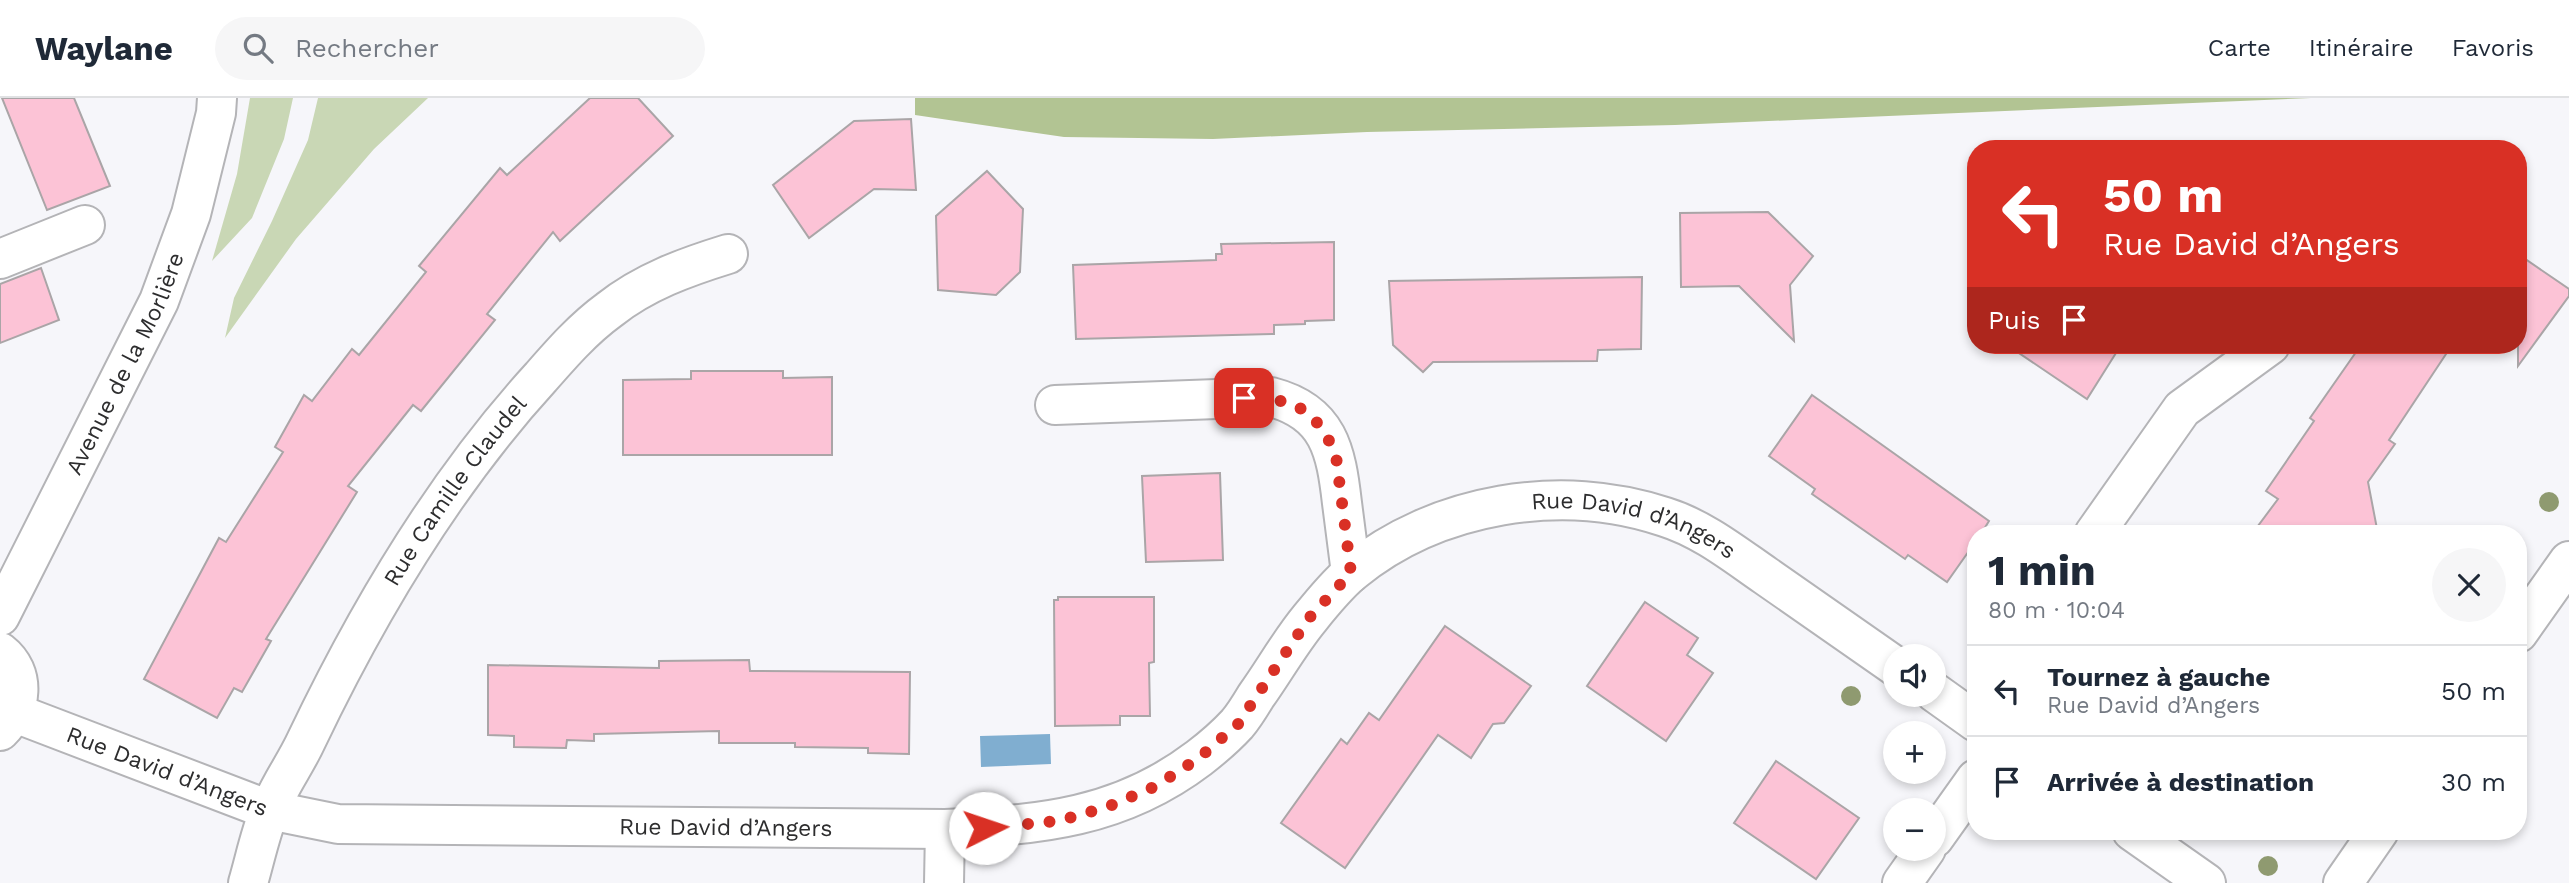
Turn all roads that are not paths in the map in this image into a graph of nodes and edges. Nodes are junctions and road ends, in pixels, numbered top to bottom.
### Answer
1 (217, 98) edge
2 (85, 225) dead end
3 (728, 254) dead end
4 (0, 259) edge
5 (2258, 354) edge
6 (1055, 405) dead end
7 (2100, 525) edge
8 (2569, 561) edge
9 (1351, 573) junction
10 (0, 616) edge
11 (2527, 620) edge
12 (0, 652) edge
13 (1883, 658) edge
14 (1946, 698) edge
15 (1967, 709) edge
16 (7, 722) edge
17 (1967, 792) edge
18 (269, 810) junction
19 (1946, 821) edge
20 (945, 829) junction
21 (2145, 840) edge
22 (2373, 840) edge
23 (1918, 861) edge
24 (248, 883) edge
25 (944, 883) edge
26 (1902, 883) edge
27 (2206, 883) edge
28 (2343, 883) edge

1 - 10 street, Avenue de la Morlière
2 - 4 street
3 - 18 street, Rue Camille Claudel
5 - 7 street
6 - 9 street
8 - 11 street
9 - 13 street, Rue David d’Angers
9 - 20 street, Rue David d’Angers
12 - 16 street
14 - 15 street
16 - 18 street, Rue David d’Angers
17 - 19 street
18 - 20 street, Rue David d’Angers
18 - 24 street, Rue Camille Claudel
20 - 25 street
21 - 27 street
22 - 28 street
23 - 26 street

